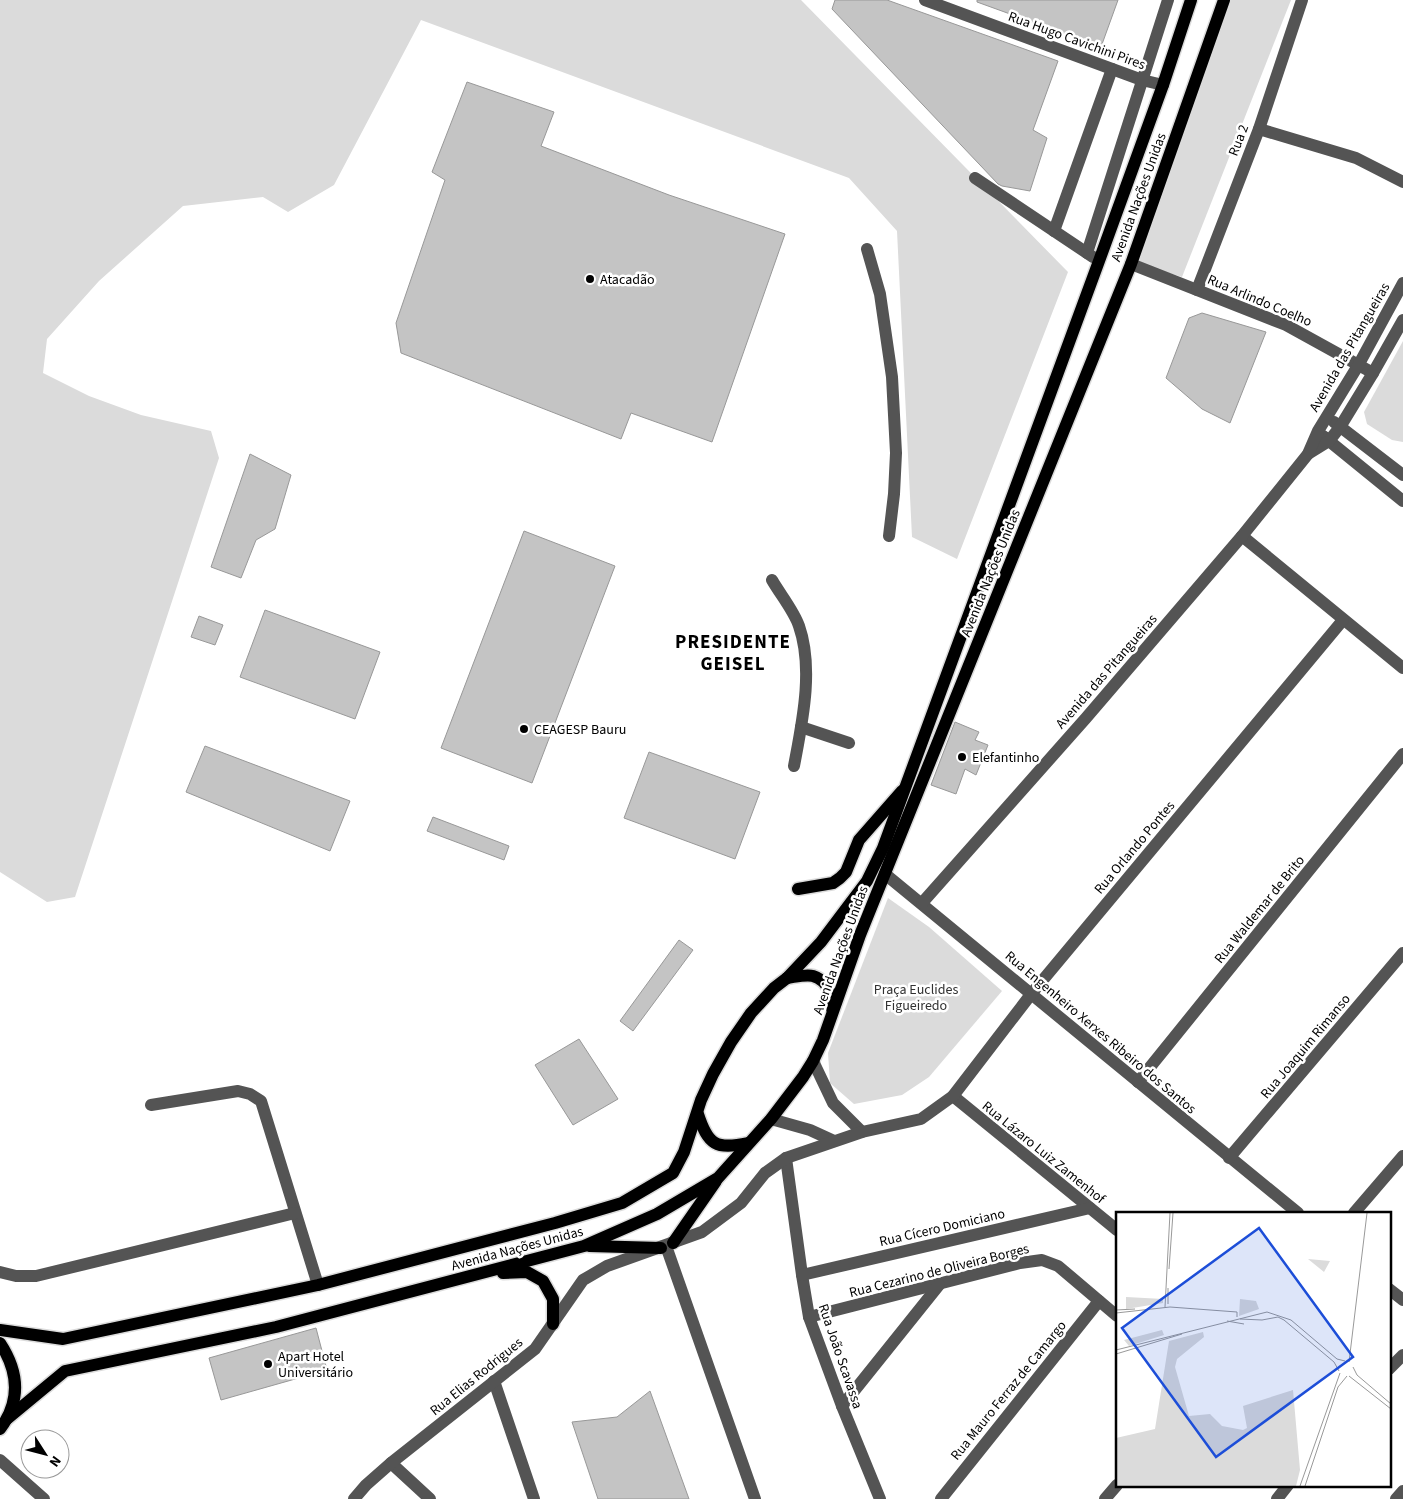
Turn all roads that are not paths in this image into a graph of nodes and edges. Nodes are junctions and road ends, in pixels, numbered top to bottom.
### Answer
1 (925, 0) edge
2 (1168, 0) edge
3 (1191, 0) edge
4 (1224, 0) edge
5 (1302, 0) edge
6 (1112, 69) junction
7 (1142, 80) junction
8 (1163, 85) junction
9 (1258, 129) junction
10 (975, 178) dead end
11 (1403, 182) edge
12 (1054, 231) junction
13 (867, 249) dead end
14 (1087, 253) junction
15 (1099, 261) junction
16 (1131, 264) junction
17 (1403, 283) edge
18 (1197, 290) junction
19 (1403, 320) edge
20 (1359, 364) junction
21 (1373, 373) junction
22 (1326, 416) junction
23 (1340, 427) junction
24 (1318, 431) junction
25 (1329, 441) junction
26 (1308, 454) junction
27 (1400, 468) edge
28 (1403, 501) edge
29 (889, 536) dead end
30 (1242, 536) junction
31 (772, 580) dead end
32 (1344, 620) junction
33 (1403, 668) edge
34 (801, 728) junction
35 (849, 743) dead end
36 (1403, 754) edge
37 (794, 766) dead end
38 (907, 785) junction
39 (885, 874) junction
40 (798, 889) dead end
41 (922, 903) junction
42 (1403, 953) edge
43 (788, 978) junction
44 (1032, 993) junction
45 (823, 1040) junction
46 (813, 1062) junction
47 (1138, 1082) junction
48 (953, 1096) junction
49 (151, 1105) dead end
50 (698, 1114) junction
51 (771, 1119) junction
52 (862, 1132) junction
53 (834, 1141) junction
54 (748, 1143) junction
55 (1403, 1156) edge
56 (786, 1158) junction
57 (1229, 1158) junction
58 (718, 1178) junction
59 (1090, 1208) junction
60 (1297, 1212) edge
61 (1355, 1212) edge
62 (295, 1213) junction
63 (1116, 1229) edge
64 (584, 1246) junction
65 (667, 1246) junction
66 (0, 1272) edge
67 (480, 1274) junction
68 (802, 1275) junction
69 (318, 1285) junction
70 (939, 1285) junction
71 (1390, 1290) edge
72 (1403, 1300) edge
73 (1099, 1301) junction
74 (1116, 1315) edge
75 (810, 1317) junction
76 (554, 1324) junction
77 (0, 1330) edge
78 (0, 1343) edge
79 (1403, 1354) edge
80 (1390, 1368) edge
81 (494, 1381) junction
82 (842, 1406) junction
83 (4, 1424) edge
84 (0, 1460) edge
85 (391, 1463) junction
86 (1116, 1486) edge
87 (1287, 1486) edge
88 (1403, 1491) edge
89 (44, 1499) edge
90 (354, 1499) edge
91 (430, 1499) edge
92 (534, 1499) edge
93 (755, 1499) edge
94 (880, 1499) edge
95 (941, 1499) edge
96 (1105, 1499) edge
97 (1277, 1499) edge
98 (1396, 1499) edge

1 - 6 street, Rua Hugo Cavichini Pires
2 - 7 street
3 - 8 main road, Avenida Nações Unidas
4 - 16 main road, Avenida Nações Unidas
5 - 9 street, Rua 2
6 - 7 street, Rua Hugo Cavichini Pires
6 - 12 street
7 - 8 street, Rua Hugo Cavichini Pires
7 - 14 street
8 - 15 main road, Avenida Nações Unidas
9 - 11 street
9 - 18 street, Rua 2
10 - 12 street
12 - 14 street
13 - 29 street
14 - 15 street
15 - 38 main road, Avenida Nações Unidas
16 - 18 street, Rua Arlindo Coelho
16 - 39 main road, Avenida Nações Unidas
17 - 20 street, Avenida das Pitangueiras
18 - 20 street, Rua Arlindo Coelho
19 - 21 street, Avenida das Pitangueiras
20 - 21 street, Rua Arlindo Coelho
20 - 22 street, Avenida das Pitangueiras
21 - 23 street, Avenida das Pitangueiras
22 - 23 street
22 - 24 street, Avenida das Pitangueiras
23 - 25 street, Avenida das Pitangueiras
23 - 27 street
24 - 25 street
24 - 26 street, Avenida das Pitangueiras
25 - 26 street, Avenida das Pitangueiras
25 - 28 street
26 - 30 street, Avenida das Pitangueiras
30 - 32 street
30 - 41 street, Avenida das Pitangueiras
31 - 34 street
32 - 33 street
32 - 44 street, Rua Orlando Pontes
34 - 35 street
34 - 37 street
36 - 47 street, Rua Waldemar de Brito
38 - 40 main road
38 - 43 main road, Avenida Nações Unidas
39 - 41 street, Rua Engenheiro Xerxes Ribeiro dos Santos
39 - 45 main road, Avenida Nações Unidas
41 - 44 street, Rua Engenheiro Xerxes Ribeiro dos Santos
42 - 57 street, Rua Joaquim Rimanso
43 - 45 main road
43 - 50 main road, Avenida Nações Unidas
44 - 47 street, Rua Engenheiro Xerxes Ribeiro dos Santos
44 - 48 street, Rua Orlando Pontes
45 - 46 main road, Avenida Nações Unidas
46 - 51 main road, Avenida Nações Unidas
46 - 52 street
47 - 57 street, Rua Engenheiro Xerxes Ribeiro dos Santos
48 - 52 street, Rua Orlando Pontes
48 - 59 street, Rua Lázaro Luiz Zamenhof
49 - 62 street
50 - 54 main road
50 - 69 main road, Avenida Nações Unidas
51 - 53 street
51 - 54 main road, Avenida Nações Unidas
52 - 53 street, Rua Orlando Pontes
53 - 56 street, Rua Orlando Pontes
54 - 58 main road, Avenida Nações Unidas
55 - 61 street
56 - 65 street, Rua Elias Rodrigues
56 - 68 street, Rua João Scavassa
57 - 60 street, Rua Engenheiro Xerxes Ribeiro dos Santos
58 - 64 main road, Avenida Nações Unidas
58 - 65 main road
59 - 63 street, Rua Lázaro Luiz Zamenhof
59 - 68 street, Rua Cícero Domiciano
62 - 66 street
62 - 69 street
64 - 65 main road
64 - 67 main road, Avenida Nações Unidas
65 - 76 street, Rua Elias Rodrigues
65 - 93 street
67 - 76 main road
67 - 83 main road, Avenida Nações Unidas
68 - 75 street, Rua João Scavassa
69 - 77 main road, Avenida Nações Unidas
70 - 73 street, Rua Cezarino de Oliveira Borges
70 - 75 street, Rua Cezarino de Oliveira Borges
70 - 82 street
71 - 72 street
73 - 74 street, Rua Cezarino de Oliveira Borges
73 - 95 street, Rua Mauro Ferraz de Camargo
75 - 82 street, Rua João Scavassa
76 - 81 street, Rua Elias Rodrigues
78 - 83 main road, Avenida Nações Unidas
79 - 80 street
81 - 85 street, Rua Elias Rodrigues
81 - 92 street
82 - 94 street, Rua João Scavassa
84 - 89 street
85 - 90 street, Rua Elias Rodrigues
85 - 91 street
86 - 96 street
87 - 97 street
88 - 98 street

